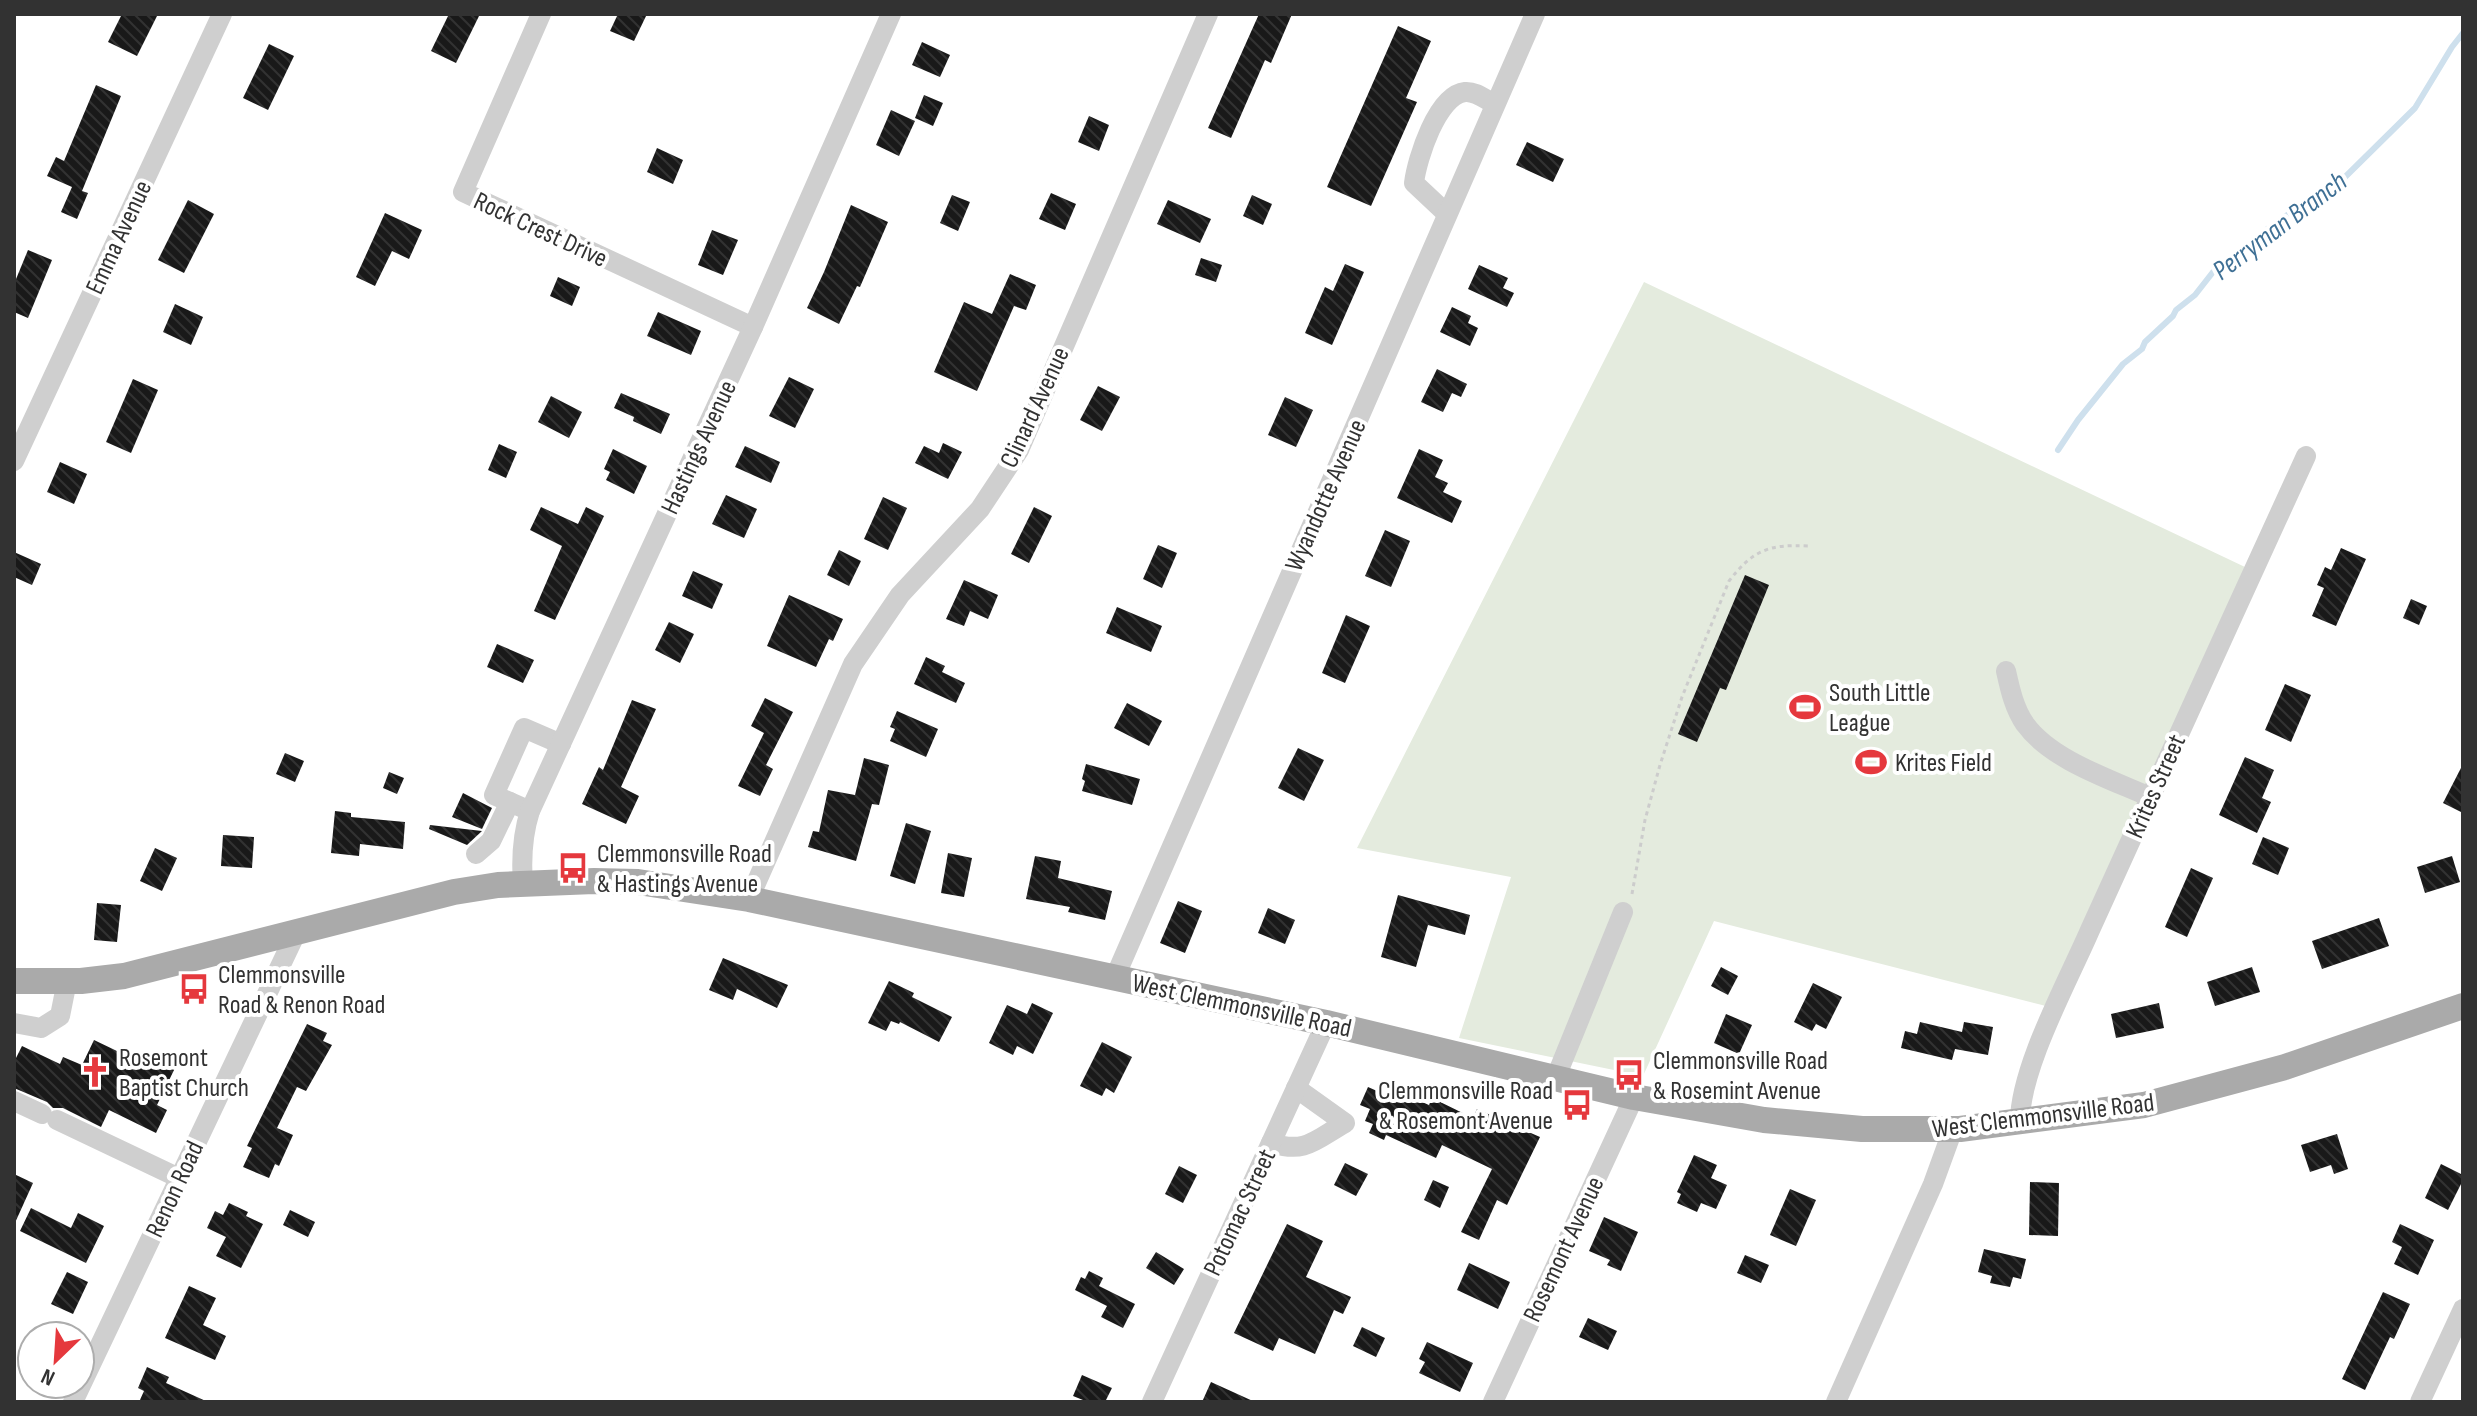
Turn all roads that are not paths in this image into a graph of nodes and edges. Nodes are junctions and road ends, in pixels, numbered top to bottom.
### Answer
1 (222, 14) edge
2 (541, 14) edge
3 (891, 14) edge
4 (1208, 14) edge
5 (1535, 14) edge
6 (1495, 104) junction
7 (1447, 214) junction
8 (753, 327) junction
9 (2306, 456) dead end
10 (14, 461) edge
11 (2006, 671) dead end
12 (561, 744) junction
13 (2150, 797) junction
14 (510, 802) junction
15 (530, 811) junction
16 (476, 854) dead end
17 (523, 884) junction
18 (749, 899) junction
19 (1623, 912) road end
20 (296, 933) junction
21 (1115, 977) junction
22 (14, 981) edge
23 (67, 981) junction
24 (2463, 1006) edge
25 (14, 1023) edge
26 (1326, 1023) junction
27 (1556, 1077) junction
28 (1296, 1088) junction
29 (1634, 1097) junction
30 (14, 1101) edge
31 (2020, 1123) junction
32 (1953, 1129) junction
33 (1271, 1143) junction
34 (179, 1178) junction
35 (2463, 1309) edge
36 (73, 1402) edge
37 (1152, 1402) edge
38 (1493, 1402) edge
39 (1836, 1402) edge
40 (2420, 1402) edge

1 - 10 street, Emma Avenue
2 - 8 street, Rock Crest Drive
3 - 8 street, Hastings Avenue
4 - 18 street, Clinard Avenue
5 - 6 street, Wyandotte Avenue
6 - 7 street, Wyandotte Avenue
6 - 7 street
7 - 21 street, Wyandotte Avenue
8 - 12 street, Hastings Avenue
9 - 13 street, Krites Street
11 - 13 street
12 - 14 street
12 - 15 street, Hastings Avenue
13 - 31 street, Krites Street
14 - 15 street
14 - 16 street
15 - 17 street, Hastings Avenue
17 - 18 main road, West Clemmonsville Road
17 - 20 main road, West Clemmonsville Road
18 - 21 main road, West Clemmonsville Road
19 - 27 street
20 - 23 main road, West Clemmonsville Road
20 - 34 street, Renon Road
21 - 26 main road, West Clemmonsville Road
22 - 23 main road, West Clemmonsville Road
23 - 25 street
24 - 31 main road, West Clemmonsville Road
26 - 27 main road, West Clemmonsville Road
26 - 28 street, Potomac Street
27 - 29 main road, West Clemmonsville Road
28 - 33 street, Potomac Street
28 - 33 street
29 - 32 main road, West Clemmonsville Road
29 - 38 street, Rosemont Avenue
30 - 34 street
31 - 32 main road, West Clemmonsville Road
32 - 39 street
33 - 37 street, Potomac Street
34 - 36 street, Renon Road
35 - 40 street

